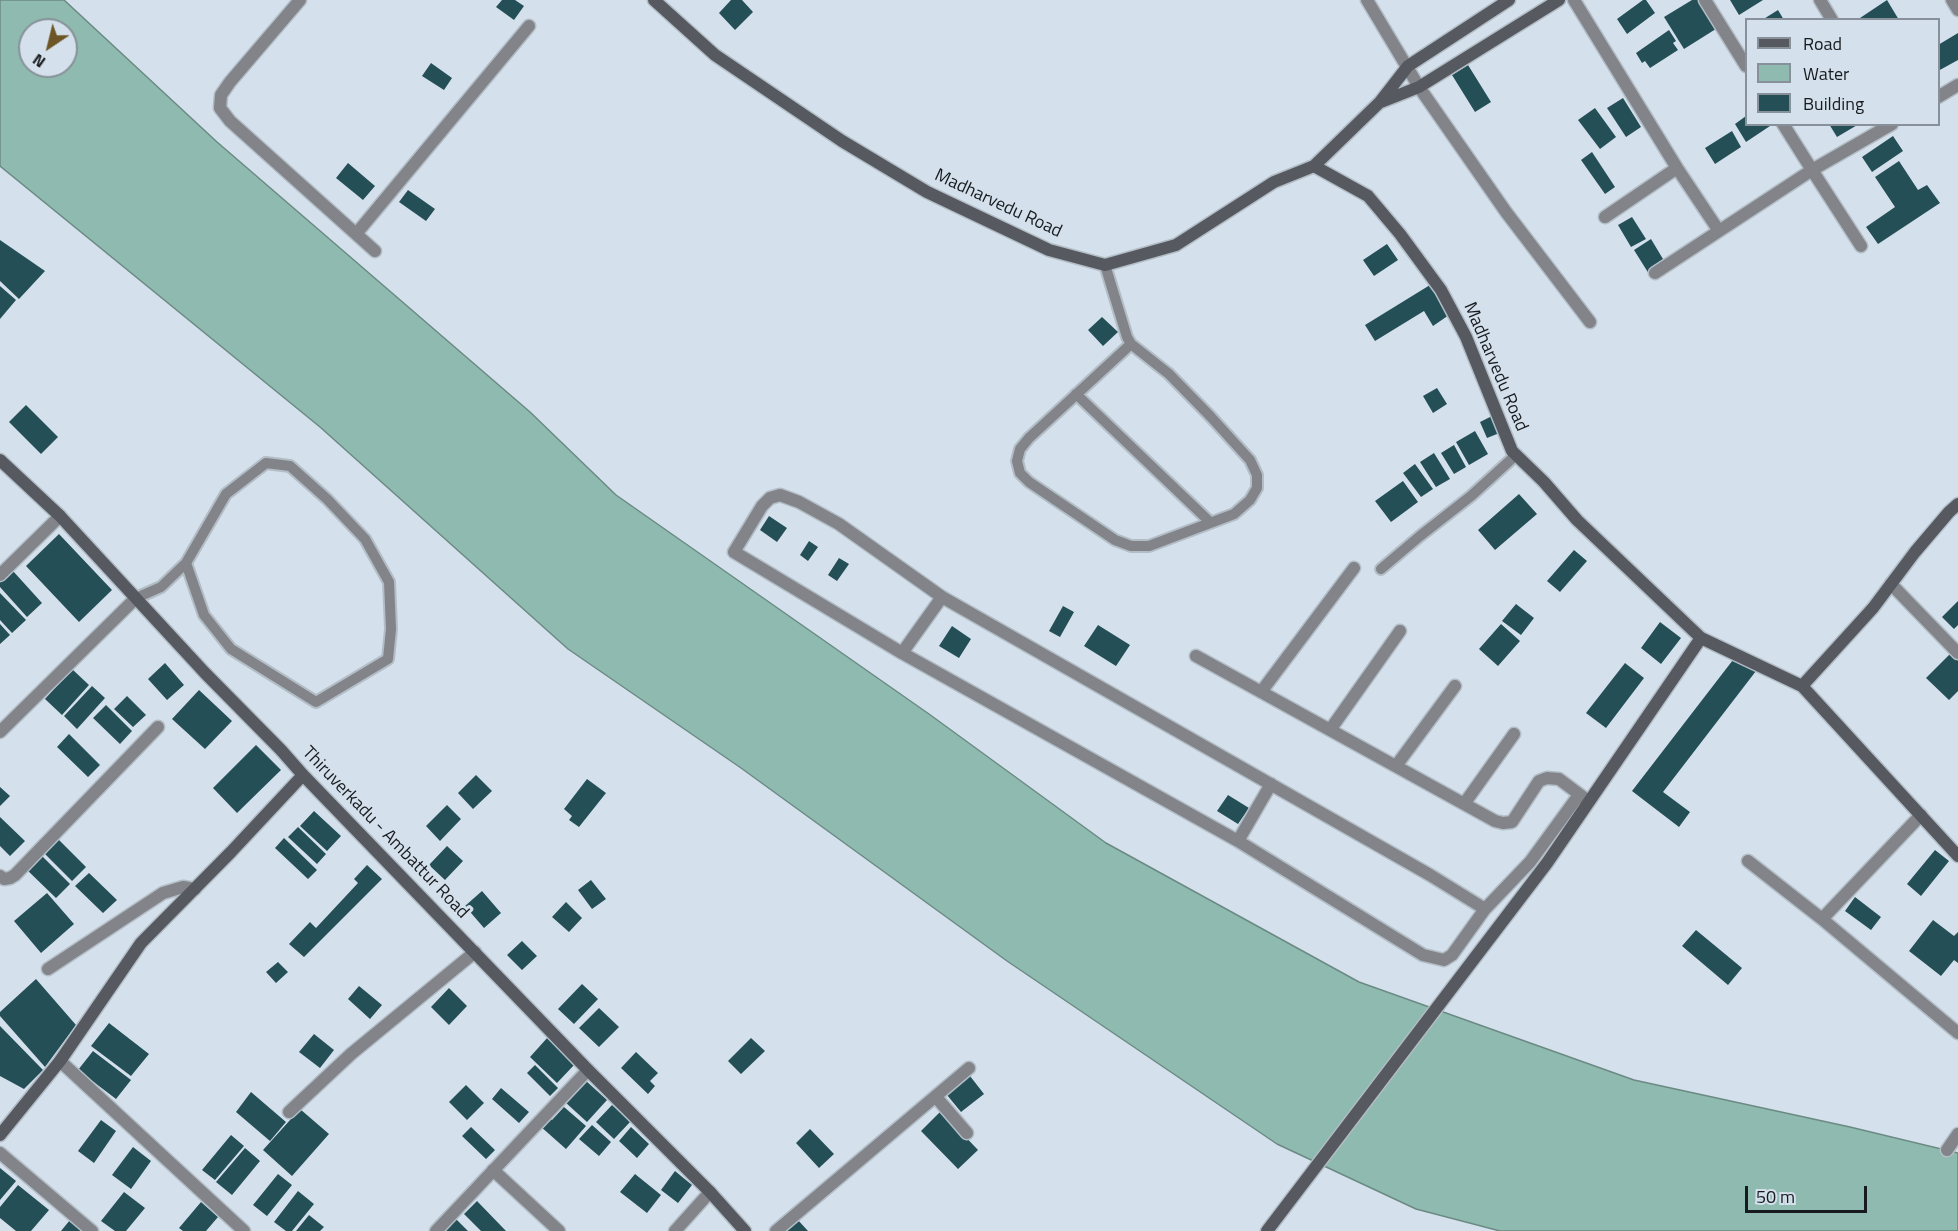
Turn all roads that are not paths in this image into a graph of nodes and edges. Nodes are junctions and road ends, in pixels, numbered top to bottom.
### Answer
1 (300, 0) edge
2 (654, 0) edge
3 (1366, 0) edge
4 (1509, 0) edge
5 (1559, 0) edge
6 (1574, 0) edge
7 (1705, 0) edge
8 (1820, 0) edge
9 (1952, 0) edge
10 (1958, 9) edge
11 (1831, 18) edge
12 (529, 26) dead end
13 (1745, 64) edge
14 (1408, 66) junction
15 (1958, 85) edge
16 (1419, 87) junction
17 (1940, 96) edge
18 (1380, 102) junction
19 (1785, 126) edge
20 (1889, 126) edge
21 (1314, 166) junction
22 (1677, 168) junction
23 (1812, 170) junction
24 (1605, 217) dead end
25 (1719, 231) junction
26 (356, 234) junction
27 (1861, 246) dead end
28 (375, 252) dead end
29 (1105, 265) junction
30 (1655, 273) dead end
31 (1590, 322) dead end
32 (1131, 344) junction
33 (1076, 394) junction
34 (1516, 455) junction
35 (0, 460) edge
36 (1958, 504) edge
37 (60, 516) junction
38 (1210, 522) junction
39 (186, 563) junction
40 (1354, 568) dead end
41 (1381, 569) dead end
42 (0, 575) edge
43 (1891, 584) junction
44 (942, 597) junction
45 (136, 598) junction
46 (1400, 631) dead end
47 (1701, 638) junction
48 (902, 653) junction
49 (1958, 653) edge
50 (1196, 656) dead end
51 (1455, 686) dead end
52 (1802, 686) junction
53 (1261, 692) junction
54 (158, 727) dead end
55 (1330, 730) junction
56 (0, 732) edge
57 (1514, 734) dead end
58 (1395, 766) junction
59 (303, 775) junction
60 (1271, 784) junction
61 (1586, 800) junction
62 (1464, 804) junction
63 (1921, 815) junction
64 (1238, 841) junction
65 (1958, 856) edge
66 (1748, 861) dead end
67 (1, 879) edge
68 (195, 889) junction
69 (1485, 909) junction
70 (1822, 919) junction
71 (475, 952) junction
72 (48, 969) dead end
73 (1958, 1033) edge
74 (60, 1061) junction
75 (969, 1068) dead end
76 (588, 1070) junction
77 (936, 1097) junction
78 (289, 1112) dead end
79 (967, 1133) dead end
80 (1958, 1134) edge
81 (0, 1135) edge
82 (1947, 1150) dead end
83 (0, 1153) edge
84 (493, 1170) junction
85 (710, 1192) junction
86 (92, 1231) edge
87 (244, 1231) edge
88 (436, 1231) edge
89 (559, 1231) edge
90 (675, 1231) edge
91 (745, 1231) edge
92 (776, 1231) edge
93 (1267, 1231) edge

1 - 26 street
2 - 29 street, Madharvedu Road
3 - 14 street
4 - 14 street
5 - 16 street
6 - 22 street
7 - 13 street
8 - 11 street
9 - 10 street
12 - 26 street
14 - 16 street
14 - 18 street
15 - 17 street
16 - 18 street
16 - 31 street
18 - 21 street
19 - 23 street
20 - 23 street
21 - 29 street
21 - 34 street, Madharvedu Road
22 - 24 street
22 - 25 street
23 - 25 street
23 - 27 street
25 - 30 street
26 - 28 street
29 - 32 lane
32 - 33 lane
32 - 38 lane
33 - 38 lane
33 - 38 lane
34 - 41 lane
34 - 47 street, Madharvedu Road
35 - 37 street, Thiruverkadu - Ambattur Road
36 - 43 street
37 - 42 street
37 - 45 street, Thiruverkadu - Ambattur Road
39 - 39 lane
39 - 45 lane
40 - 53 street
43 - 49 street
43 - 52 street
44 - 48 street
44 - 48 street
44 - 60 street
45 - 56 street
45 - 59 street, Thiruverkadu - Ambattur Road
46 - 55 street
47 - 52 street, Madharvedu Road
47 - 61 street
48 - 64 street
50 - 53 street
51 - 58 street
52 - 63 street
53 - 55 street
54 - 67 street
55 - 58 street
57 - 62 street
58 - 62 street
59 - 68 street
59 - 71 street, Thiruverkadu - Ambattur Road
60 - 64 street
60 - 69 street
61 - 62 street
61 - 69 street
61 - 93 street
63 - 65 street
63 - 70 street
64 - 69 street
66 - 70 street
68 - 72 street
68 - 74 street
70 - 73 street
71 - 76 street, Thiruverkadu - Ambattur Road
71 - 78 street
74 - 81 street
74 - 87 street
75 - 77 street
76 - 84 street
76 - 85 street, Thiruverkadu - Ambattur Road
77 - 79 street
77 - 92 street
80 - 82 street
83 - 86 street
84 - 88 street
84 - 89 street
85 - 90 street
85 - 91 street, Thiruverkadu - Ambattur Road

